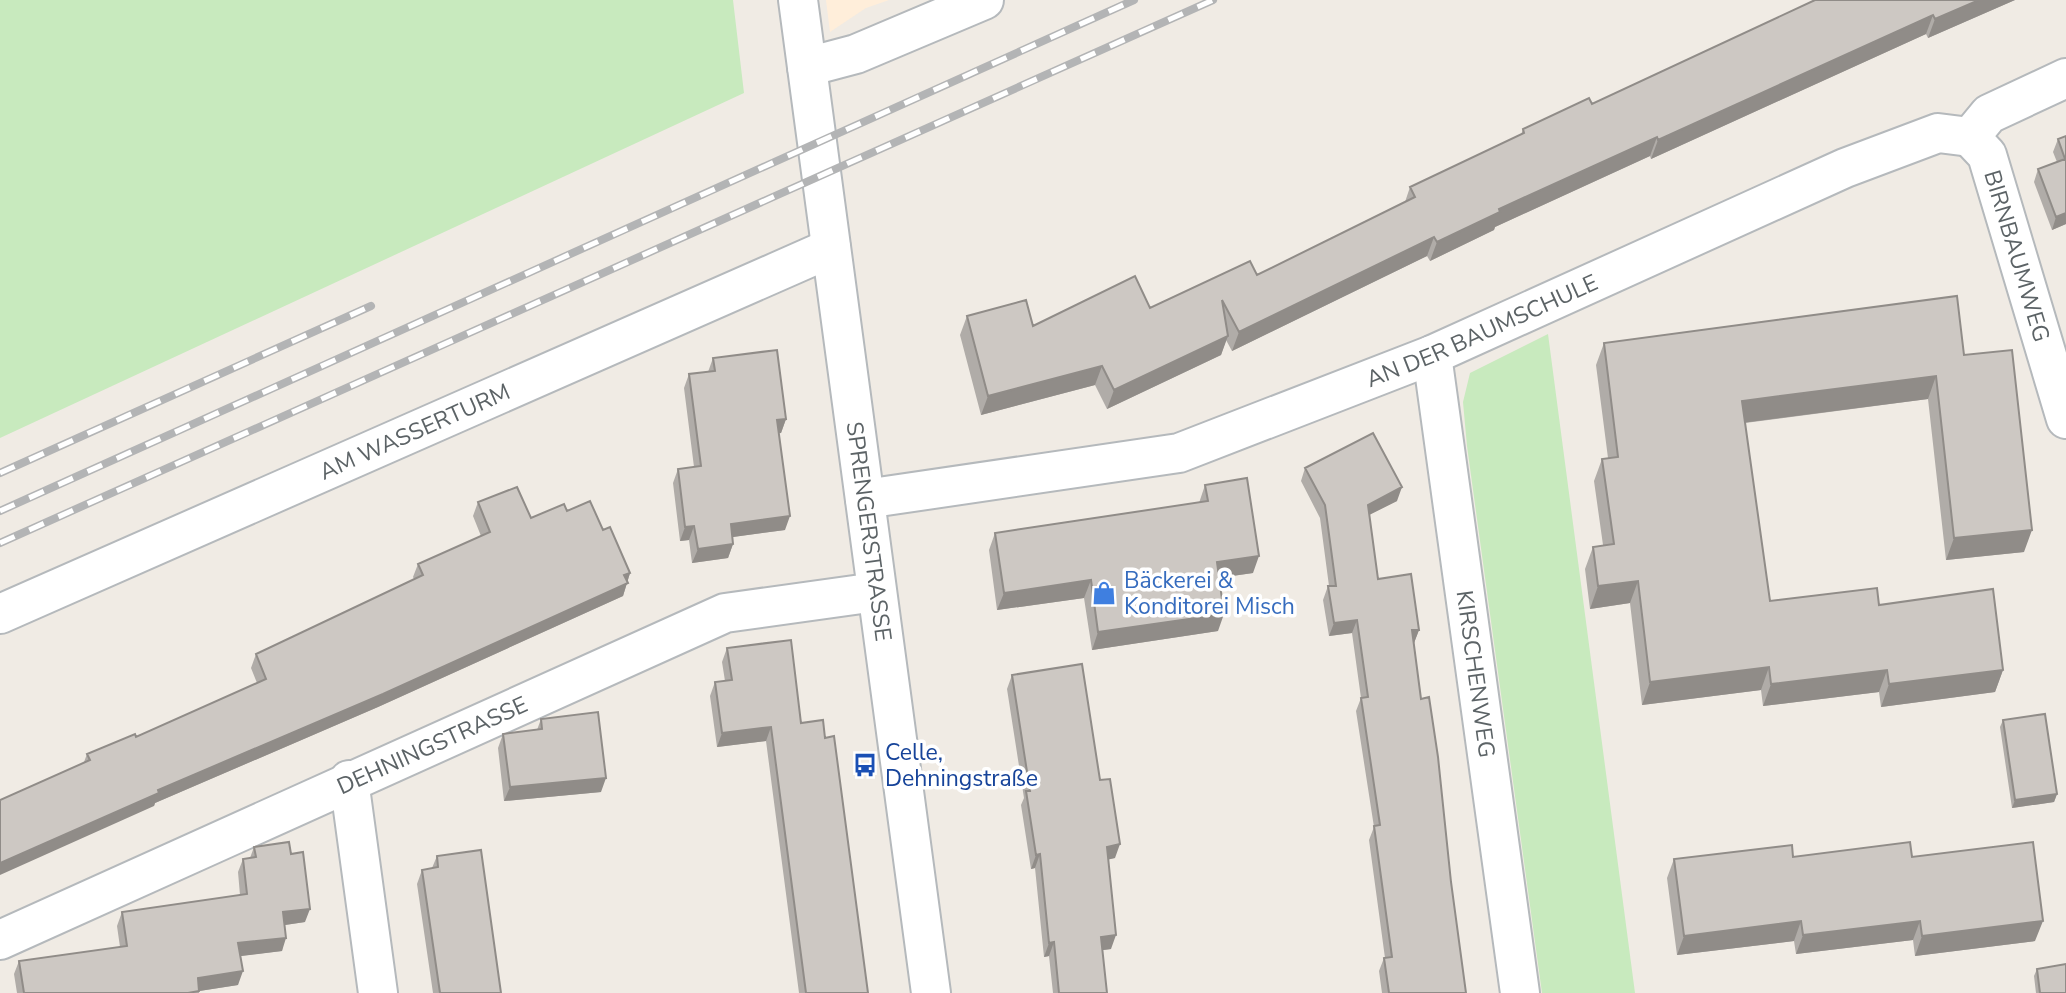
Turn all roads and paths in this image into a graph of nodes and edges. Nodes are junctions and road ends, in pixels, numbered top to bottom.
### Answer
1 (798, 0) edge
2 (984, 0) edge
3 (807, 67) junction
4 (2066, 78) edge
5 (1970, 136) junction
6 (831, 248) junction
7 (1432, 355) junction
8 (2066, 419) edge
9 (865, 499) junction
10 (876, 592) junction
11 (0, 614) edge
12 (349, 780) junction
13 (0, 940) edge
14 (378, 993) edge
15 (931, 993) edge
16 (1520, 993) edge

1 - 3 street, SPRENGERSTRASSE
2 - 3 street
3 - 6 street, SPRENGERSTRASSE
4 - 5 street
5 - 7 street, AN DER BAUMSCHULE
5 - 8 street, BIRNBAUMWEG
6 - 9 street, SPRENGERSTRASSE
6 - 11 street, AM WASSERTURM
7 - 9 street, AN DER BAUMSCHULE
7 - 16 street, KIRSCHENWEG
9 - 10 street, SPRENGERSTRASSE
10 - 12 street, DEHNINGSTRASSE
10 - 15 street, SPRENGERSTRASSE
12 - 13 street, DEHNINGSTRASSE
12 - 14 street

